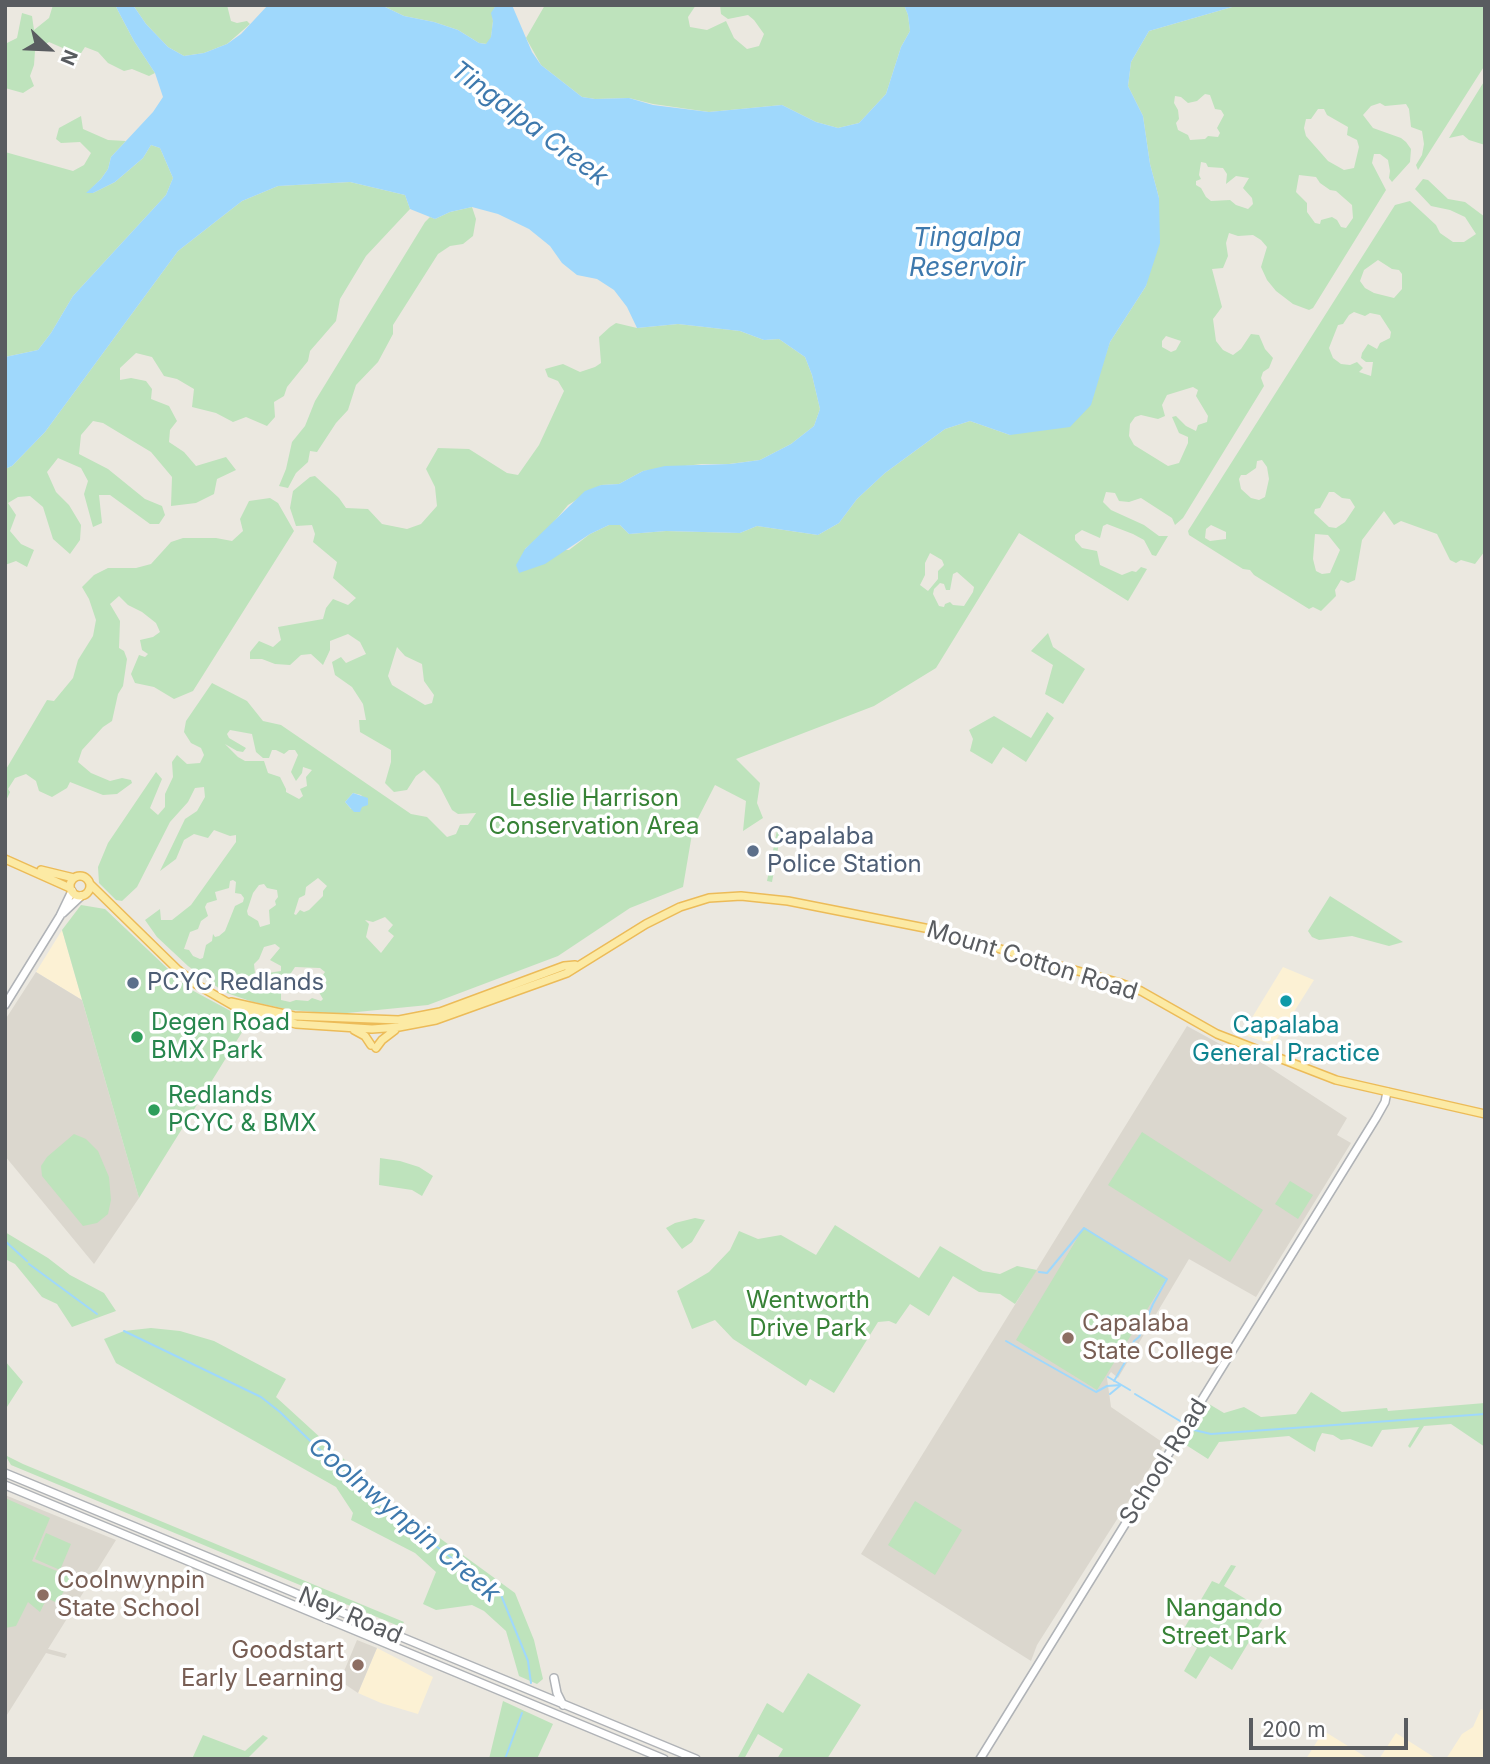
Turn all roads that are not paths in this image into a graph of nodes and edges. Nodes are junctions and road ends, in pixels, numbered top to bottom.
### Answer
1 (5, 859) edge
2 (27, 867) junction
3 (74, 878) junction
4 (90, 884) junction
5 (71, 889) junction
6 (83, 895) junction
7 (109, 903) junction
8 (60, 916) junction
9 (576, 965) junction
10 (230, 1002) junction
11 (5, 1005) edge
12 (399, 1027) junction
13 (353, 1029) junction
14 (1387, 1092) junction
15 (1485, 1114) edge
16 (5, 1473) edge
17 (5, 1485) edge
18 (554, 1678) dead end
19 (563, 1705) junction
20 (664, 1759) edge
21 (696, 1759) edge
22 (980, 1759) edge

1 - 2 main road
2 - 3 main road
2 - 5 main road
3 - 4 main road
3 - 5 main road
4 - 6 main road
4 - 7 main road, Mount Cotton Road
5 - 6 main road, Mount Cotton Road
5 - 8 main road
6 - 7 main road, Mount Cotton Road
6 - 8 main road
7 - 10 main road, Mount Cotton Road
8 - 11 main road
9 - 10 main road, Mount Cotton Road
9 - 12 main road, Mount Cotton Road
9 - 14 main road, Mount Cotton Road
10 - 13 main road, Mount Cotton Road
12 - 13 main road, Mount Cotton Road
12 - 13 main road
14 - 15 main road, Mount Cotton Road
14 - 22 main road, School Road
16 - 19 main road, Ney Road
17 - 20 main road, Ney Road
18 - 19 main road
19 - 21 main road, Ney Road

